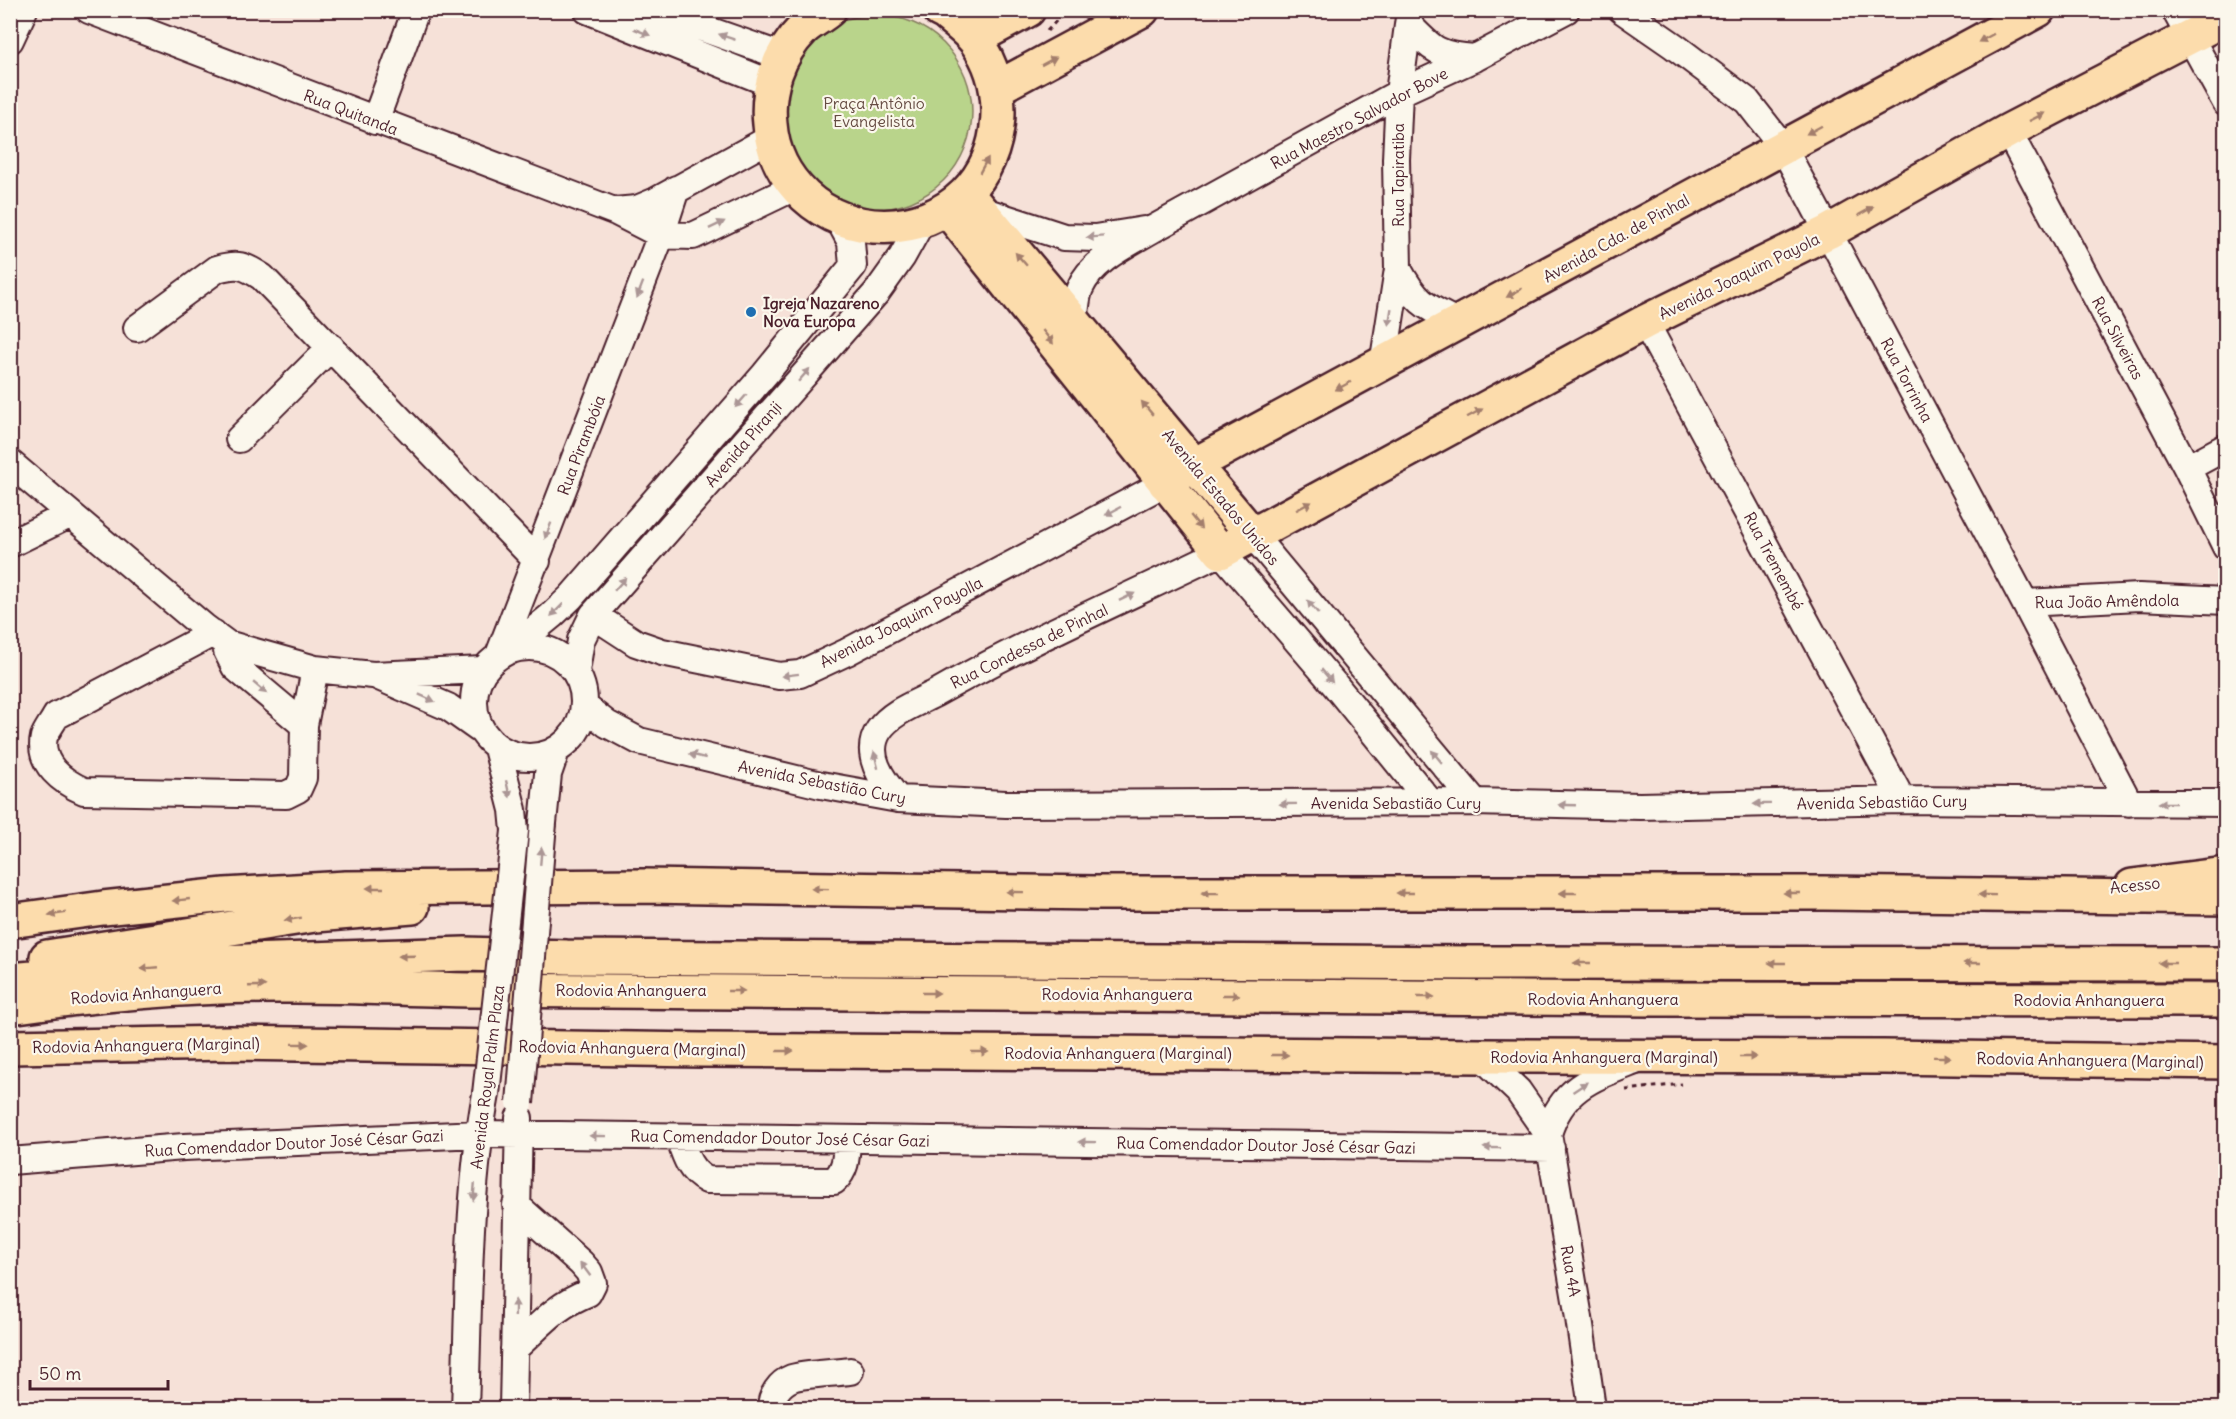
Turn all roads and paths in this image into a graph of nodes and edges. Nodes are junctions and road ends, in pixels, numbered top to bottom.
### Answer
1 (24, 10) edge
2 (89, 10) edge
3 (416, 10) edge
4 (587, 10) edge
5 (651, 10) edge
6 (939, 10) edge
7 (1072, 10) edge
8 (1142, 10) edge
9 (1566, 10) edge
10 (1622, 10) edge
11 (2021, 14) edge
12 (1043, 15) edge
13 (807, 17) edge
14 (1409, 17) edge
15 (2226, 18) edge
16 (2183, 24) edge
17 (974, 39) junction
18 (10, 40) edge
19 (1475, 58) junction
20 (777, 70) junction
21 (997, 88) junction
22 (1399, 93) junction
23 (2226, 103) edge
24 (375, 121) junction
25 (2008, 131) junction
26 (771, 138) junction
27 (1784, 147) junction
28 (795, 187) junction
29 (676, 189) junction
30 (953, 208) junction
31 (614, 211) junction
32 (838, 218) junction
33 (1153, 229) junction
34 (1828, 232) junction
35 (661, 235) junction
36 (1398, 269) junction
37 (1074, 320) junction
38 (1645, 322) junction
39 (1459, 323) junction
40 (137, 328) dead end
41 (331, 346) junction
42 (1383, 365) junction
43 (239, 439) dead end
44 (2226, 447) edge
45 (10, 464) edge
46 (1194, 465) junction
47 (2187, 468) junction
48 (1165, 483) junction
49 (69, 515) junction
50 (1252, 534) junction
51 (10, 544) edge
52 (2226, 546) edge
53 (1221, 552) junction
54 (537, 561) junction
55 (2226, 601) edge
56 (2025, 603) junction
57 (593, 615) junction
58 (220, 638) junction
59 (498, 658) junction
60 (315, 669) junction
61 (576, 671) junction
62 (373, 675) junction
63 (584, 706) junction
64 (304, 726) junction
65 (480, 729) junction
66 (497, 748) junction
67 (556, 751) junction
68 (898, 799) junction
69 (1902, 800) junction
70 (1430, 802) junction
71 (1474, 802) junction
72 (2129, 803) junction
73 (2226, 803) edge
74 (2226, 874) edge
75 (644, 886) junction
76 (2045, 896) junction
77 (2226, 898) edge
78 (10, 921) edge
79 (10, 962) edge
80 (2226, 964) edge
81 (10, 980) edge
82 (2226, 1000) edge
83 (10, 1007) edge
84 (10, 1047) edge
85 (1481, 1056) junction
86 (1647, 1057) junction
87 (2226, 1062) edge
88 (479, 1134) junction
89 (517, 1135) junction
90 (679, 1137) junction
91 (847, 1139) junction
92 (1549, 1141) junction
93 (10, 1161) edge
94 (516, 1205) junction
95 (514, 1348) junction
96 (850, 1371) dead end
97 (465, 1408) edge
98 (513, 1408) edge
99 (771, 1408) edge
100 (1592, 1408) edge

1 - 18 street
2 - 24 street, Rua Quitanda
3 - 24 street
4 -> 20 street
20 -> 5 street
6 - 17 main road
7 - 12 path
21 -> 8 main road
9 - 19 street, Rua Maestro Salvador Bove
10 - 27 street, Rua Torrinha
11 -> 27 main road, Avenida Cda. de Pinhal
12 - 17 main road
13 - 20 main road
14 - 19 street
14 - 22 street, Rua Tapiratiba
15 - 16 main road, Avenida Joaquim Payola
16 - 23 street
25 -> 16 main road, Avenida Joaquim Payola
17 - 21 main road
19 - 22 street, Rua Maestro Salvador Bove
20 - 26 main road
30 -> 21 main road
22 - 33 street, Rua Maestro Salvador Bove
22 - 36 street, Rua Tapiratiba
24 - 31 street, Rua Quitanda
34 -> 25 main road, Avenida Joaquim Payola
25 - 47 street, Rua Silveiras
26 - 28 main road
26 - 29 street
27 - 34 street, Rua Torrinha
27 -> 39 main road, Avenida Cda. de Pinhal
28 - 32 main road
35 -> 28 street
29 - 31 street
29 - 35 street, Rua Pirambóia
30 - 32 main road
33 -> 30 street, Rua Maestro Salvador Bove
37 -> 30 main road, Avenida Estados Unidos
30 -> 48 main road, Avenida Estados Unidos
57 -> 30 street, Avenida Piranji
31 - 35 street, Rua Quitanda
32 -> 59 street, Avenida Piranji
33 - 37 street, Rua Maestro Salvador Bove
34 - 38 main road, Avenida Joaquim Payola
34 - 56 street, Rua Torrinha
35 -> 54 street, Rua Pirambóia
36 - 39 street, Rua Tapiratiba
36 -> 42 street, Rua Tapiratiba
46 -> 37 main road, Avenida Estados Unidos
50 -> 38 main road, Avenida Joaquim Payola
38 - 69 street, Rua Tremembé
39 - 42 main road, Avenida Cda. de Pinhal
40 - 41 street
41 - 43 street
41 - 54 street
42 -> 46 main road, Avenida Cda. de Pinhal
44 - 47 street
45 - 49 street
46 - 48 main road, Avenida Joaquim Payolla
46 - 50 main road, Avenida Estados Unidos
47 - 52 street, Rua Silveiras
48 -> 53 main road, Avenida Estados Unidos
48 -> 57 street, Avenida Joaquim Payolla
49 - 51 street
49 - 58 street
50 - 53 main road, Rua Condessa de Pinhal
71 -> 50 street, Avenida Estados Unidos
68 -> 53 street, Rua Condessa de Pinhal
53 -> 70 street, Avenida Estados Unidos
54 - 59 street, Rua Pirambóia
55 - 56 street, Rua João Amêndola
56 - 72 street, Rua Torrinha
57 - 61 street, Avenida Piranji
58 - 60 street
58 -> 64 street
58 - 64 street
59 - 61 street
59 - 62 street
59 - 65 street
60 - 62 street
60 - 64 street
61 - 63 street
62 -> 65 street
63 - 67 street
68 -> 63 street, Avenida Sebastião Cury
65 - 66 street
66 - 67 street
66 -> 88 street, Avenida Royal Palm Plaza, bridge
89 -> 67 street, Avenida Royal Palm Plaza, bridge
70 -> 68 street, Avenida Sebastião Cury
69 -> 71 street, Avenida Sebastião Cury
69 - 72 street, Avenida Sebastião Cury
70 - 71 street, Avenida Sebastião Cury
73 -> 72 street, Avenida Sebastião Cury
74 - 76 main road, Acesso
76 -> 75 main road
75 -> 78 main road
75 -> 79 main road
76 - 77 main road
80 -> 81 main road, Rodovia Anhanguera
83 -> 82 main road, Rodovia Anhanguera
84 -> 85 main road, Rodovia Anhanguera (Marginal)
85 - 86 main road, Rodovia Anhanguera (Marginal)
85 - 92 street, Rua 4A
86 -> 87 main road, Rodovia Anhanguera (Marginal)
92 -> 86 street
88 - 89 street, Rua Comendador Doutor José César Gazi
88 - 93 street, Rua Comendador Doutor José César Gazi
88 -> 97 street, Avenida Royal Palm Plaza
90 -> 89 street, Rua Comendador Doutor José César Gazi
89 - 94 street, Avenida Royal Palm Plaza
90 - 91 street, Rua Comendador Doutor José César Gazi
90 - 91 street
92 -> 91 street, Rua Comendador Doutor José César Gazi
92 - 100 street, Rua 4A
95 -> 94 street, Avenida Royal Palm Plaza
95 -> 94 street
95 - 98 street, Avenida Royal Palm Plaza
96 - 99 street

